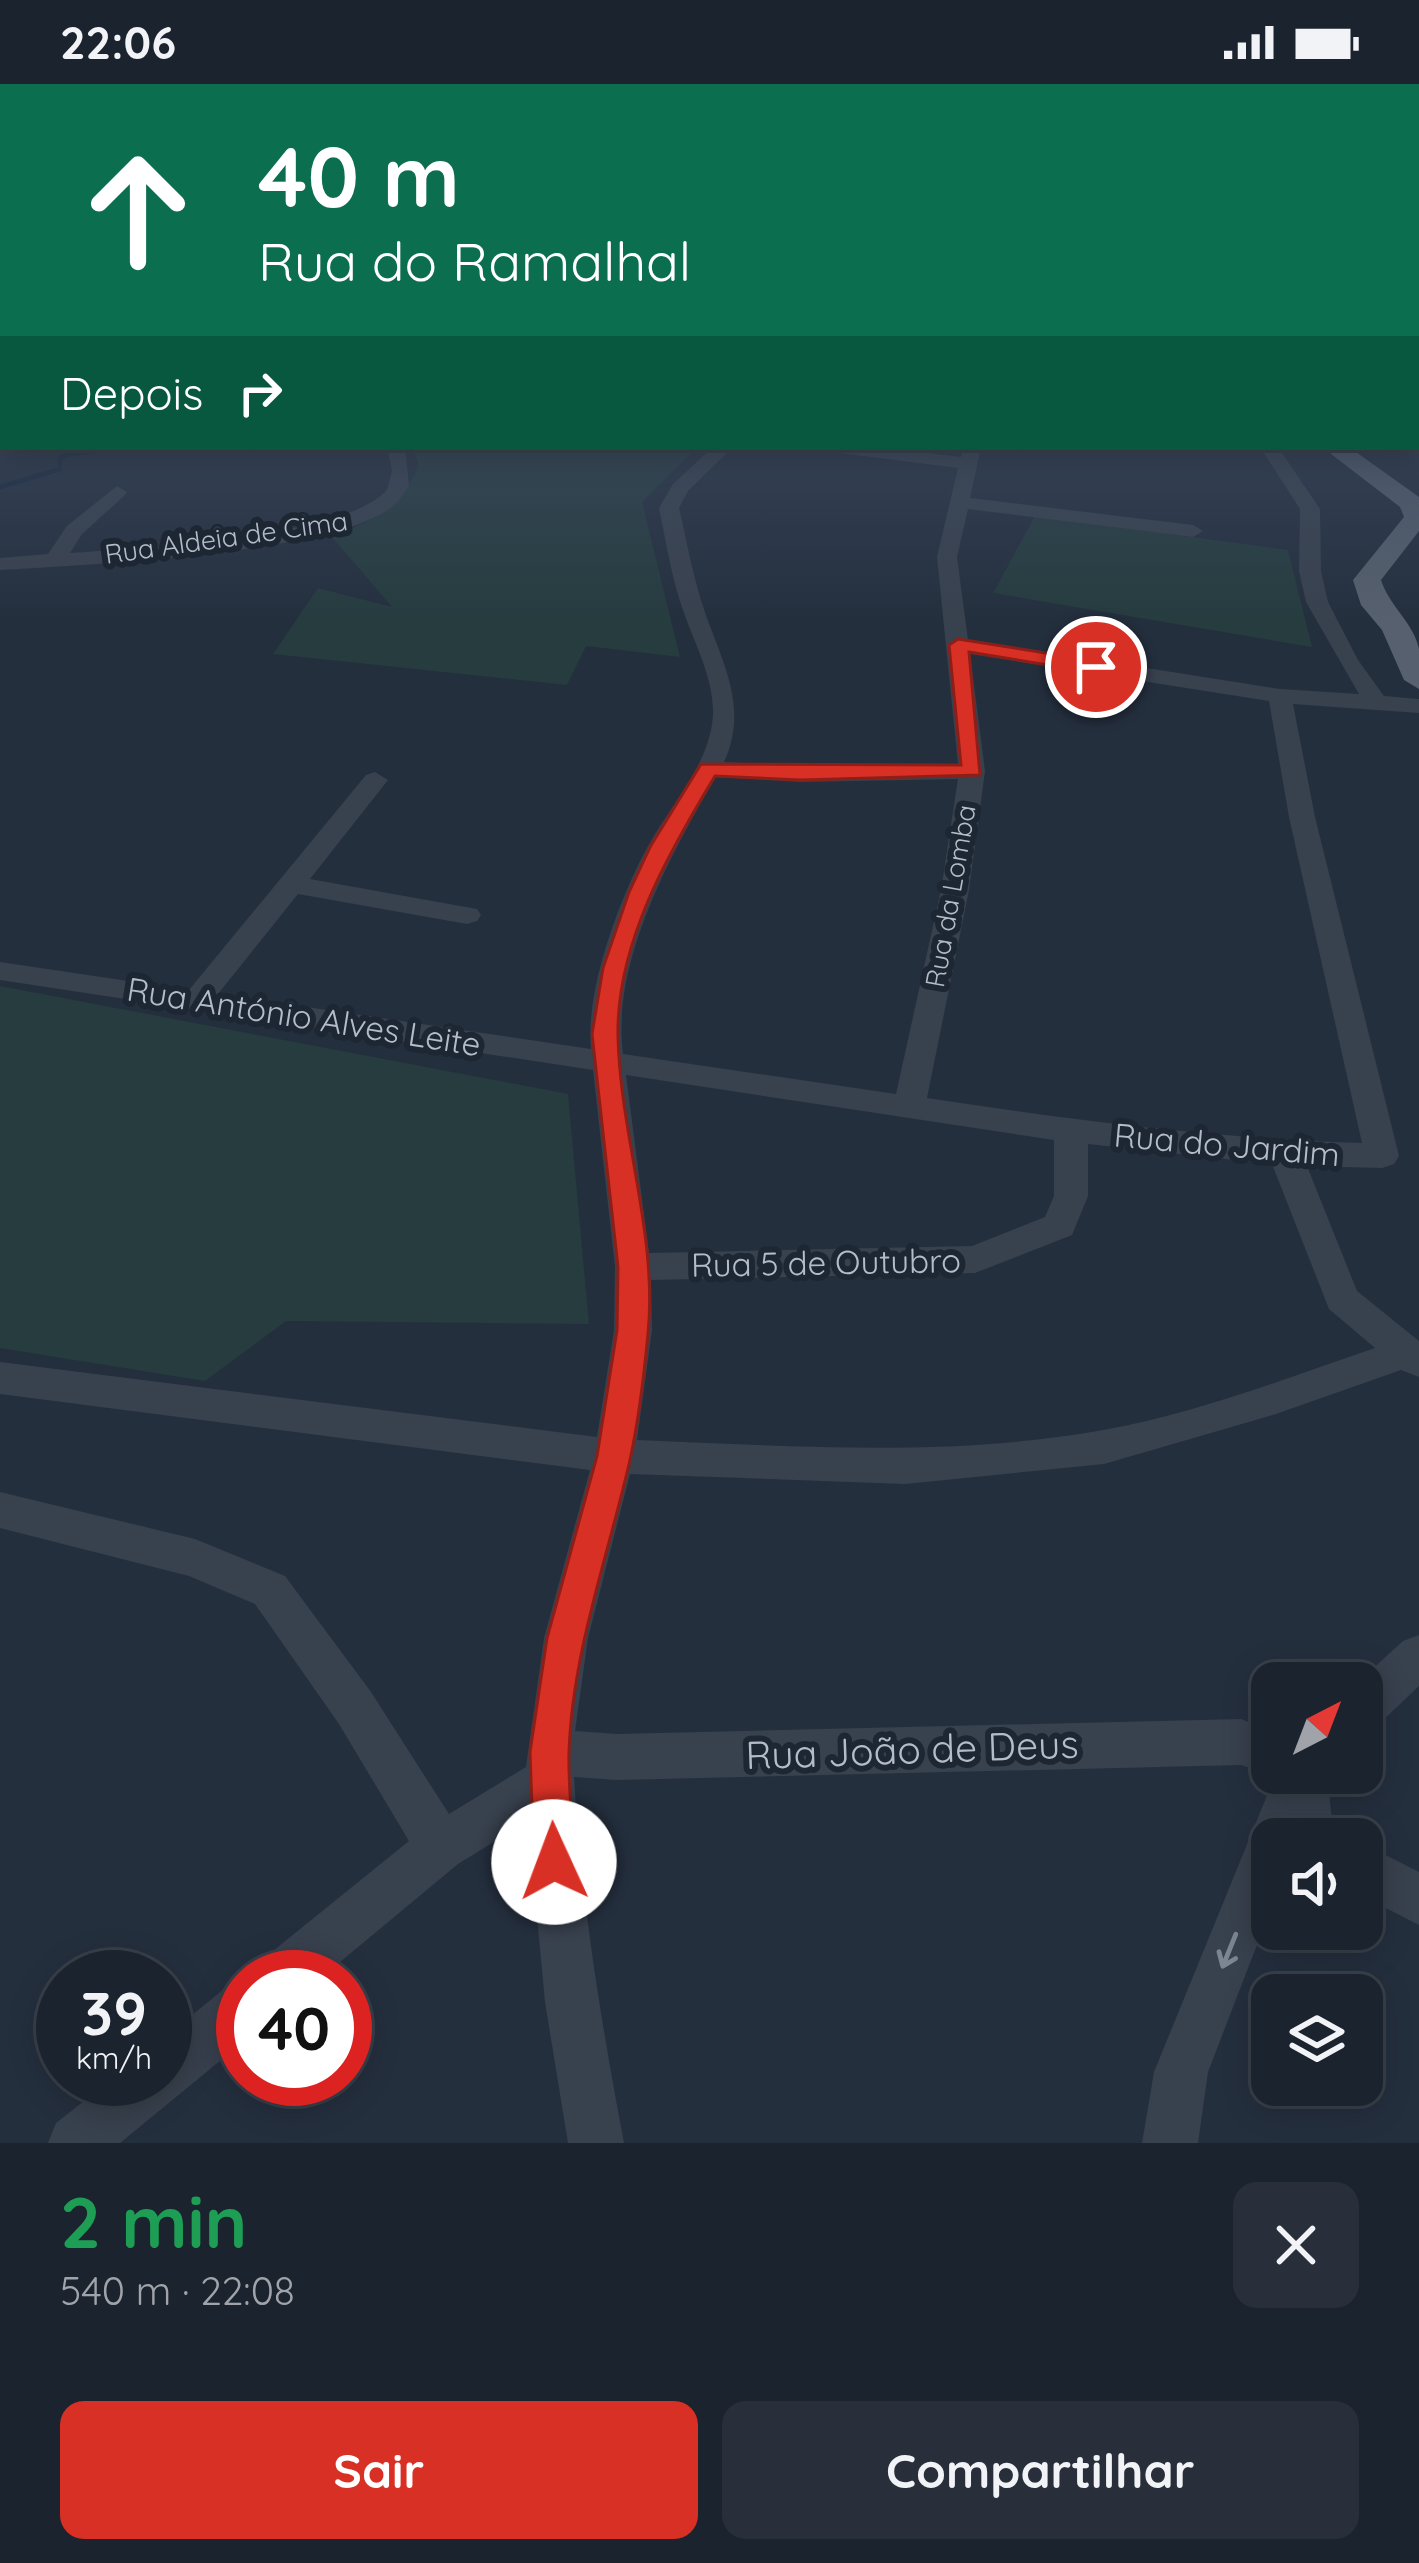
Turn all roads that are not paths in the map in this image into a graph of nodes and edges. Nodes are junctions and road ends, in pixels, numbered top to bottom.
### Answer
1 (397, 450) edge
2 (721, 450) edge
3 (883, 450) edge
4 (1271, 450) edge
5 (1338, 450) edge
6 (1358, 450) edge
7 (969, 455) edge
8 (1419, 488) edge
9 (117, 492) dead end
10 (958, 502) junction
11 (1415, 527) edge
12 (1193, 531) dead end
13 (55, 560) junction
14 (0, 564) edge
15 (1396, 593) dead end
16 (1394, 627) junction
17 (958, 645) junction
18 (1419, 680) edge
19 (1280, 696) junction
20 (1375, 701) junction
21 (1419, 706) edge
22 (709, 769) junction
23 (972, 771) junction
24 (375, 780) dead end
25 (291, 884) junction
26 (467, 915) dead end
27 (0, 970) edge
28 (199, 998) junction
29 (607, 1064) junction
30 (909, 1107) junction
31 (1071, 1131) junction
32 (1285, 1153) junction
33 (633, 1267) junction
34 (1410, 1358) edge
35 (0, 1378) edge
36 (614, 1456) junction
37 (0, 1510) edge
38 (1419, 1656) edge
39 (1383, 1689) edge
40 (1251, 1746) edge
41 (550, 1765) junction
42 (441, 1847) junction
43 (1383, 1880) edge
44 (1251, 1896) edge
45 (1419, 1900) edge
46 (313, 1950) edge
47 (216, 2030) edge
48 (192, 2049) edge
49 (122, 2106) edge
50 (76, 2143) edge
51 (596, 2143) edge
52 (1170, 2143) edge

1 - 13 street, Rua Aldeia de Cima
2 - 22 street
3 - 7 street
4 - 20 street
5 - 11 main road
6 - 8 main road
7 - 10 street, Rua da Lomba
9 - 13 street
10 - 12 street
10 - 17 street, Rua da Lomba
11 - 16 main road
13 - 14 street, Rua Aldeia de Cima
15 - 16 main road
16 - 18 main road
17 - 19 street
17 - 23 street, Rua da Lomba
19 - 20 street
19 - 32 street, Rua do Jardim
20 - 21 street
22 - 23 street
22 - 29 street
23 - 30 street, Rua da Lomba
24 - 25 street
25 - 26 street
25 - 28 street
27 - 28 street, Rua António Alves Leite
28 - 29 street, Rua António Alves Leite
29 - 30 street, Rua do Jardim
29 - 33 street
30 - 31 street, Rua do Jardim
31 - 32 street, Rua do Jardim
31 - 33 street, Rua 5 de Outubro
32 - 34 street
33 - 36 street
34 - 36 street
35 - 36 street
36 - 41 street
37 - 42 street
38 - 39 street
40 - 41 street, Rua João de Deus
41 - 42 street
41 - 51 street
42 - 46 street
43 - 45 street
44 -> 52 street
47 - 48 street
49 - 50 street

